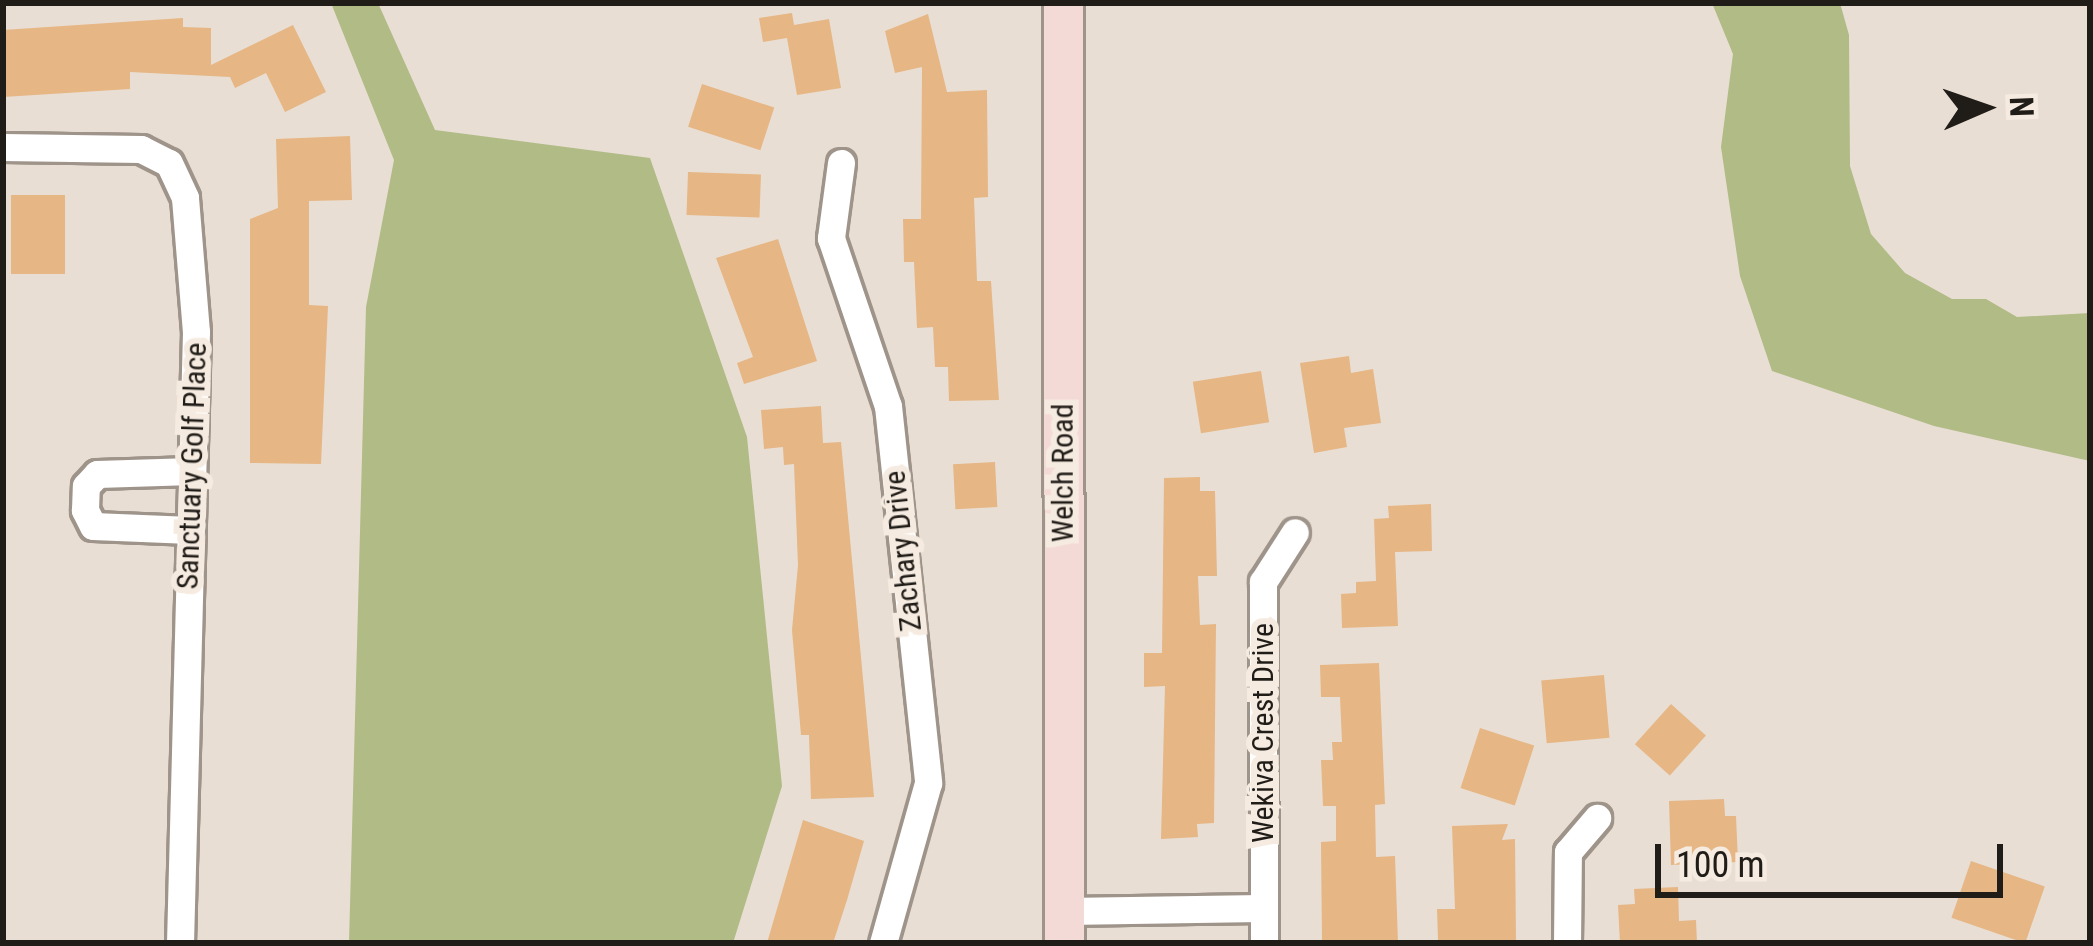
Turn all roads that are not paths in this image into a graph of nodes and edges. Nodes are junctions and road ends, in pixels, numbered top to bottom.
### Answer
1 (1063, 3) edge
2 (3, 147) edge
3 (841, 163) dead end
4 (193, 471) junction
5 (190, 530) junction
6 (1295, 532) dead end
7 (1597, 818) dead end
8 (1264, 908) junction
9 (1063, 927) edge
10 (180, 943) edge
11 (883, 943) edge
12 (1264, 943) edge
13 (1567, 943) edge

1 - 9 street, Welch Road
2 - 4 street, Sanctuary Golf Place
3 - 11 street, Zachary Drive
4 - 5 street, Sanctuary Golf Place
4 - 5 street
5 - 10 street, Sanctuary Golf Place
6 - 8 street, Wekiva Crest Drive
7 - 13 street
8 - 9 street
8 - 12 street, Wekiva Crest Drive

